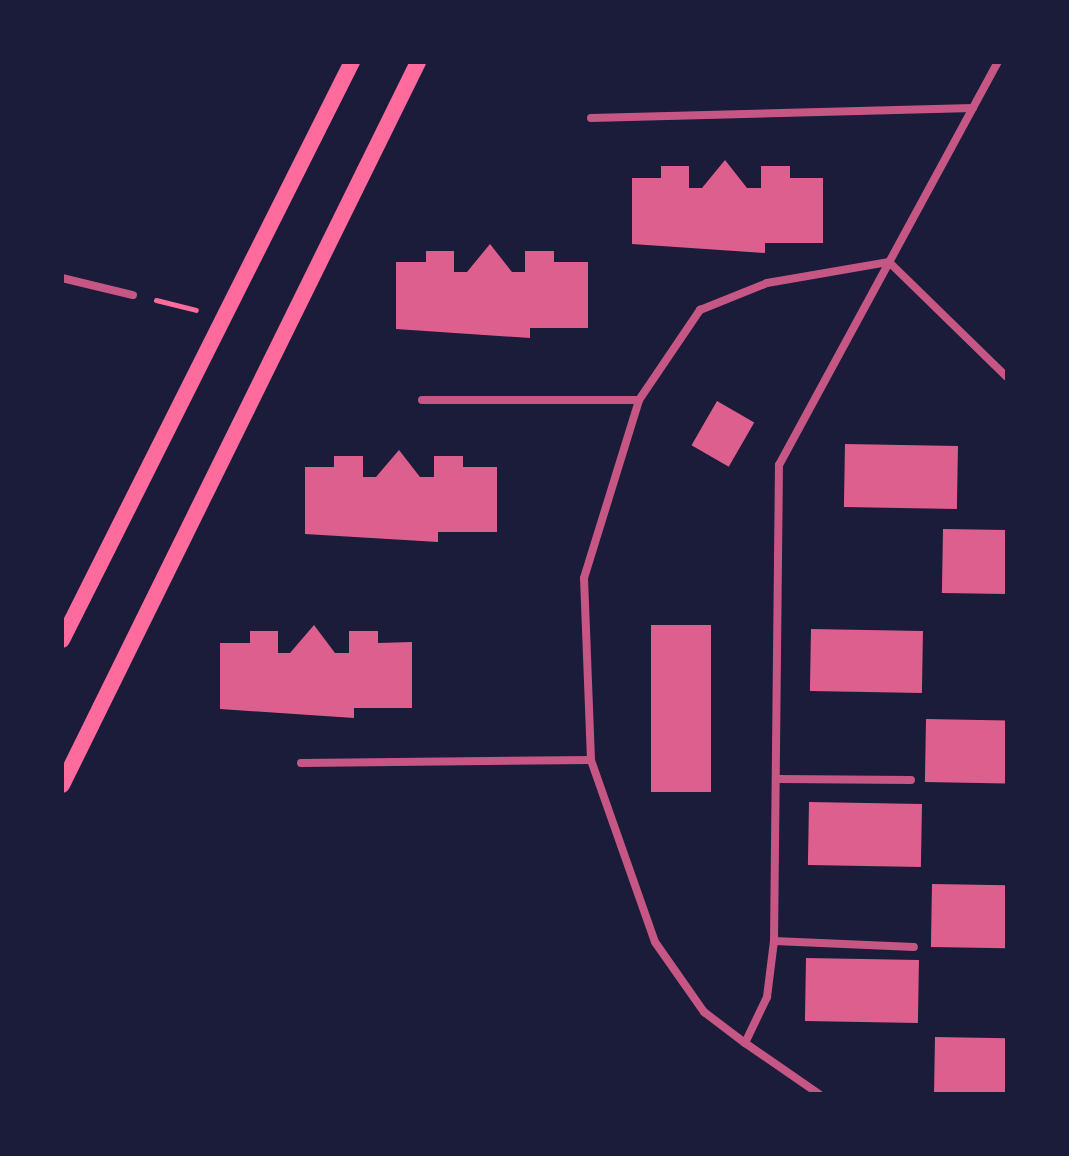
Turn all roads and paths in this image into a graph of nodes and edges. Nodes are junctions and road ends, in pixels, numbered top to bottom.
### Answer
1 (352, 62) edge
2 (418, 62) edge
3 (998, 62) edge
4 (973, 108) junction
5 (591, 118) dead end
6 (889, 262) junction
7 (62, 278) edge
8 (133, 295) joint
9 (225, 317) junction
10 (1007, 377) edge
11 (422, 400) dead end
12 (639, 400) junction
13 (62, 640) edge
14 (591, 760) junction
15 (301, 763) dead end
16 (778, 779) junction
17 (911, 780) dead end
18 (62, 785) edge
19 (774, 941) junction
20 (914, 947) dead end
21 (745, 1043) junction
22 (819, 1094) edge

1 - 9 main road
2 - 18 main road
3 - 4 street
4 - 5 street
4 - 6 street
6 - 10 street
6 - 12 street
6 - 16 street
7 - 8 street
8 - 9 path
9 - 13 main road
11 - 12 street
12 - 14 street
14 - 15 street
14 - 21 street
16 - 17 street
16 - 19 street
19 - 20 street
19 - 21 street
21 - 22 street

